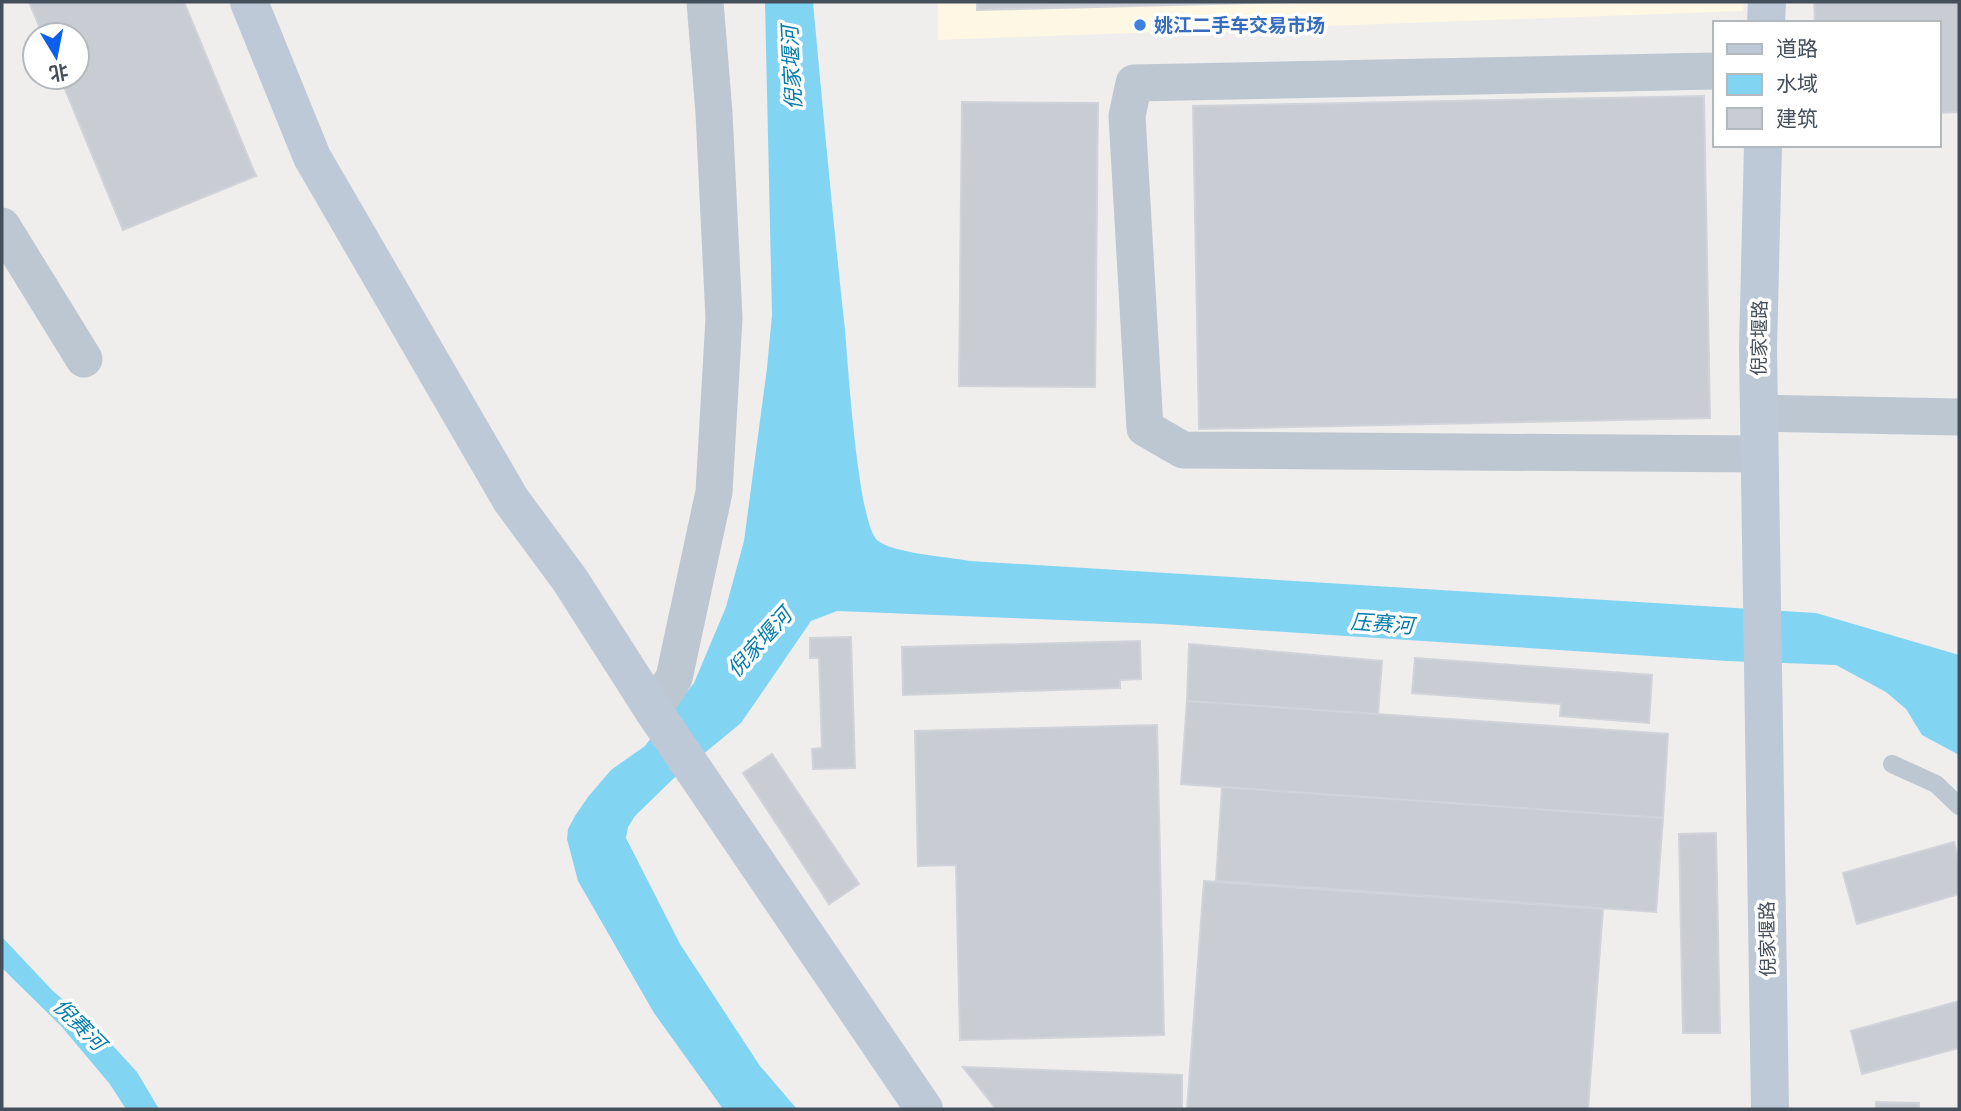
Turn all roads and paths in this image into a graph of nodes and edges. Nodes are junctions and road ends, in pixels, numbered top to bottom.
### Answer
1 (248, 2) edge
2 (705, 2) edge
3 (1767, 2) edge
4 (1766, 21) edge
5 (1713, 71) edge
6 (1763, 147) edge
7 (2, 226) edge
8 (84, 359) dead end
9 (1759, 413) junction
10 (1959, 417) edge
11 (1759, 454) junction
12 (654, 710) junction
13 (1892, 764) dead end
14 (1959, 806) edge
15 (924, 1109) edge
16 (1770, 1109) edge

1 - 12 street
2 - 12 street
3 - 4 street
5 - 11 street
6 - 9 street, 倪家堰路
7 - 8 street
9 - 10 street
9 - 11 street, 倪家堰路
11 - 16 street, 倪家堰路
12 - 15 street
13 - 14 lane

